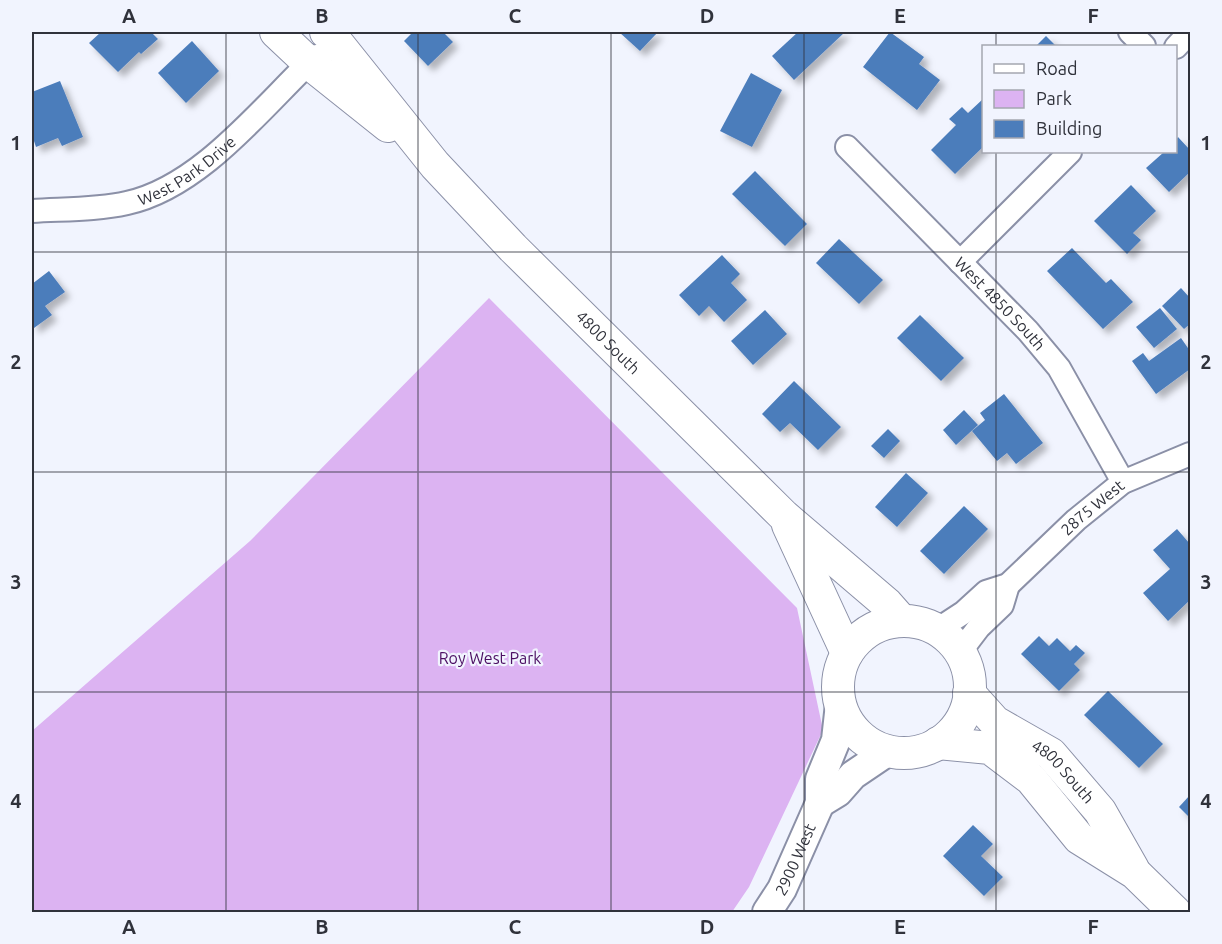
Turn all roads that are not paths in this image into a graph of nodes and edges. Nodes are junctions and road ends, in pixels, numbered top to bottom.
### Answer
1 (276, 32) edge
2 (326, 32) edge
3 (1130, 32) edge
4 (1191, 32) edge
5 (1143, 45) edge
6 (1177, 46) edge
7 (309, 63) junction
8 (847, 147) dead end
9 (1069, 153) edge
10 (435, 165) junction
11 (32, 211) edge
12 (960, 262) junction
13 (1191, 454) edge
14 (1123, 482) junction
15 (784, 516) junction
16 (1008, 585) junction
17 (902, 621) junction
18 (937, 630) junction
19 (960, 652) junction
20 (847, 653) junction
21 (969, 693) junction
22 (840, 704) junction
23 (938, 743) junction
24 (887, 752) junction
25 (820, 803) junction
26 (1135, 873) junction
27 (767, 912) edge
28 (1175, 912) edge

1 - 7 main road, 4800 South
2 - 10 main road, 4800 South
3 - 5 street
4 - 6 street
7 - 10 main road, 4800 South
7 - 11 street, West Park Drive
8 - 12 street, West 4850 South
9 - 12 street
10 - 15 main road, 4800 South
12 - 14 street, West 4850 South
13 - 14 street, 2875 West
14 - 16 street, 2875 West
15 - 17 main road, 4800 South
15 - 20 main road, 4800 South
16 - 18 street, 2875 West
16 - 19 street, 2875 West
17 - 18 main road
17 - 20 main road
18 - 19 main road
19 - 21 main road
20 - 22 main road
21 - 23 main road
21 - 26 main road, 4800 South
22 - 24 main road
22 - 25 street
23 - 24 main road
23 - 26 main road, 4800 South
24 - 25 street
25 - 27 street, 2900 West
26 - 28 main road, 4800 South

